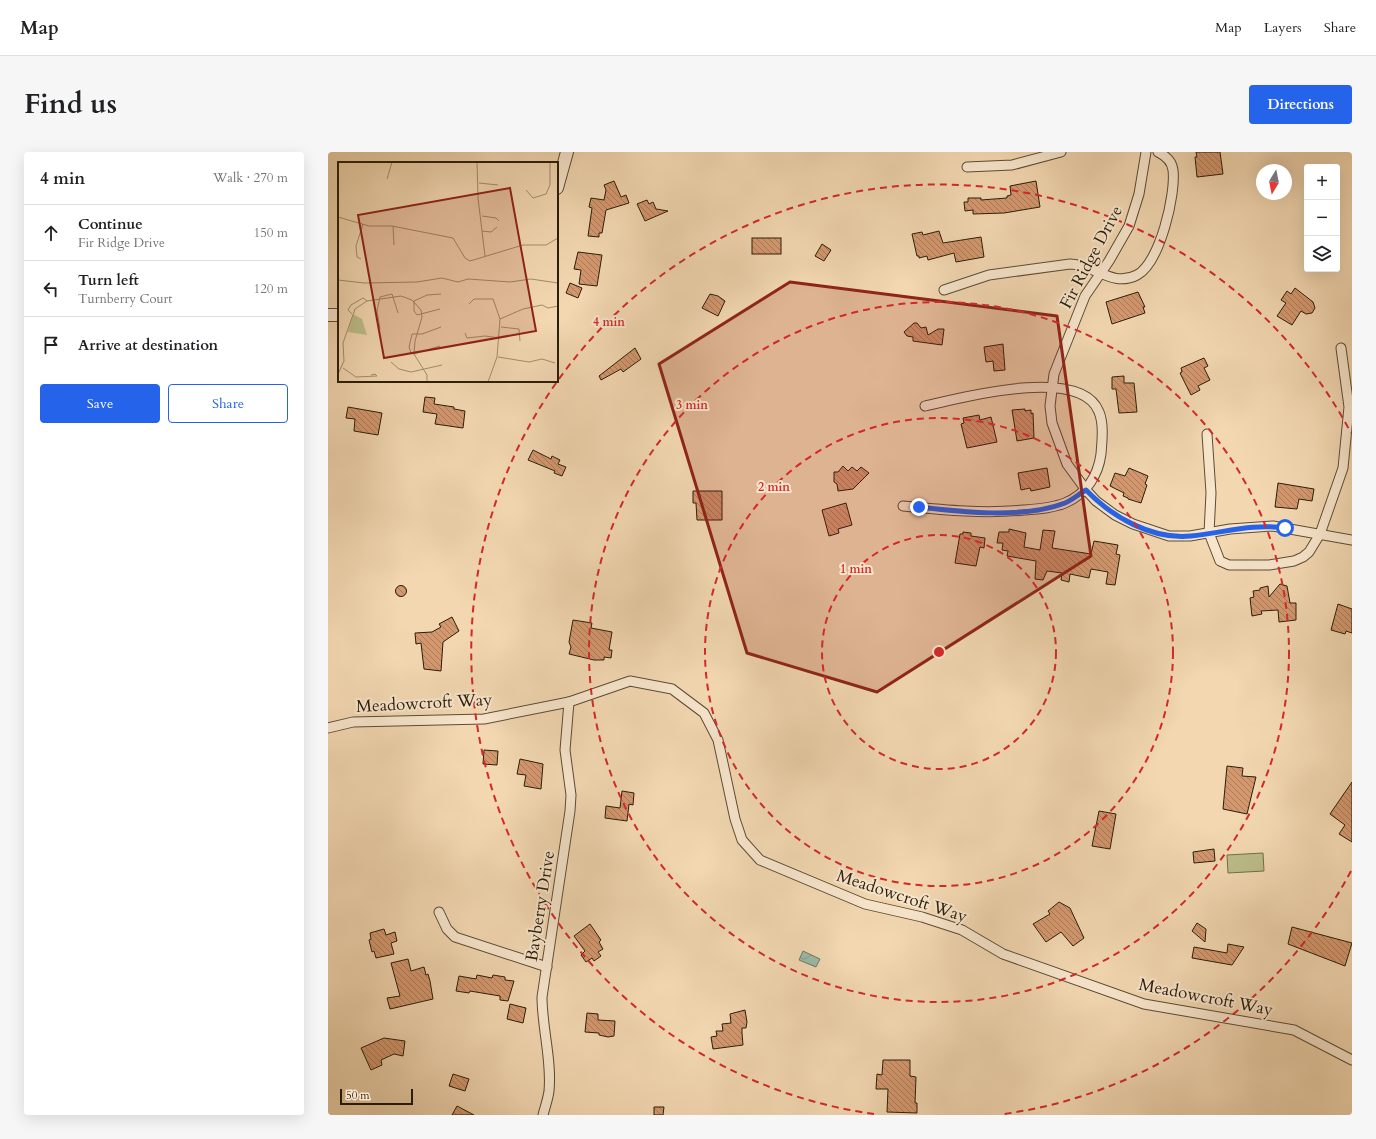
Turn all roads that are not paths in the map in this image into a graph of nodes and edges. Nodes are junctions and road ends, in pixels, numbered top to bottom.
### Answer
1 (567, 152) edge
2 (1062, 152) edge
3 (1146, 152) edge
4 (1158, 152) edge
5 (967, 167) dead end
6 (558, 184) edge
7 (1100, 275) junction
8 (944, 290) dead end
9 (1341, 348) dead end
10 (1051, 388) junction
11 (925, 406) dead end
12 (1207, 434) dead end
13 (1086, 490) junction
14 (903, 506) dead end
15 (1209, 533) junction
16 (1320, 534) junction
17 (1352, 540) edge
18 (569, 702) junction
19 (328, 728) edge
20 (439, 912) dead end
21 (547, 967) junction
22 (1352, 1060) edge
23 (543, 1115) edge

1 - 6 street
2 - 5 street
3 - 7 street, Fir Ridge Drive
4 - 7 street
7 - 8 street
7 - 10 street, Fir Ridge Drive
9 - 16 street
10 - 11 street
10 - 13 street, Fir Ridge Drive
10 - 13 street
12 - 15 street
13 - 14 street
13 - 15 street, Fir Ridge Drive
15 - 16 street, Fir Ridge Drive
15 - 16 street
16 - 17 street, Fir Ridge Drive
18 - 19 street, Meadowcroft Way
18 - 21 street, Bayberry Drive
18 - 22 street, Meadowcroft Way
20 - 21 street
21 - 23 street, Bayberry Drive

